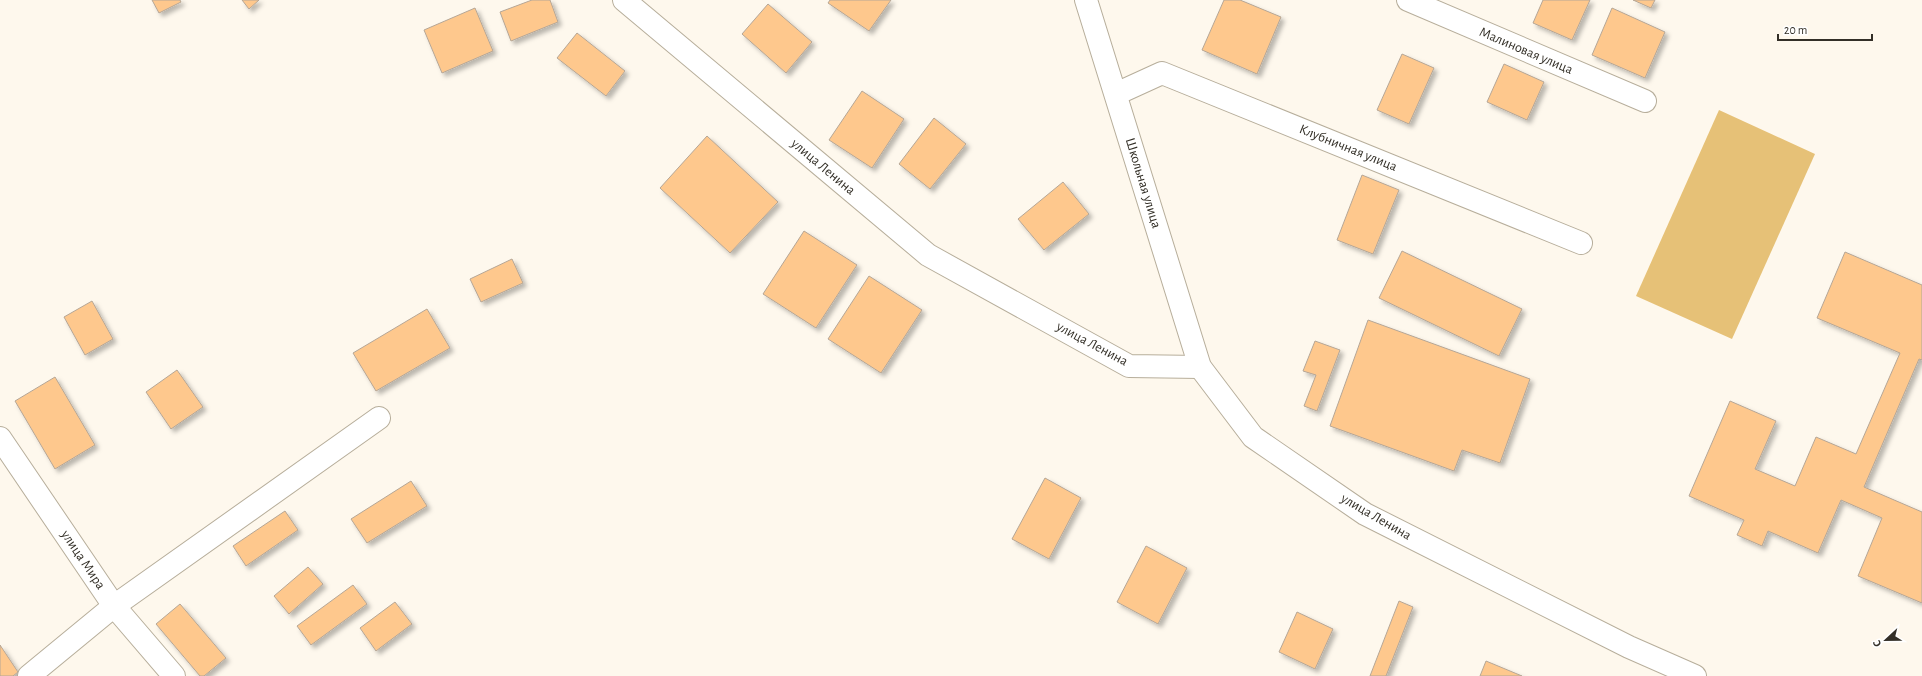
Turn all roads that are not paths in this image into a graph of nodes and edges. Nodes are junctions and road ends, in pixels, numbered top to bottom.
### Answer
1 (624, 0) edge
2 (1086, 0) edge
3 (1408, 0) edge
4 (1116, 94) junction
5 (1645, 101) dead end
6 (1581, 243) dead end
7 (1200, 367) junction
8 (379, 418) dead end
9 (0, 438) edge
10 (114, 606) junction
11 (29, 676) edge
12 (174, 676) edge
13 (1695, 676) edge

1 - 7 street, улица Ленина
2 - 4 street, Школьная улица
3 - 5 street, Малиновая улица
4 - 6 street, Клубничная улица
4 - 7 street, Школьная улица
7 - 13 street, улица Ленина
8 - 10 street
9 - 10 street, улица Мира
10 - 11 street
10 - 12 street, улица Мира

